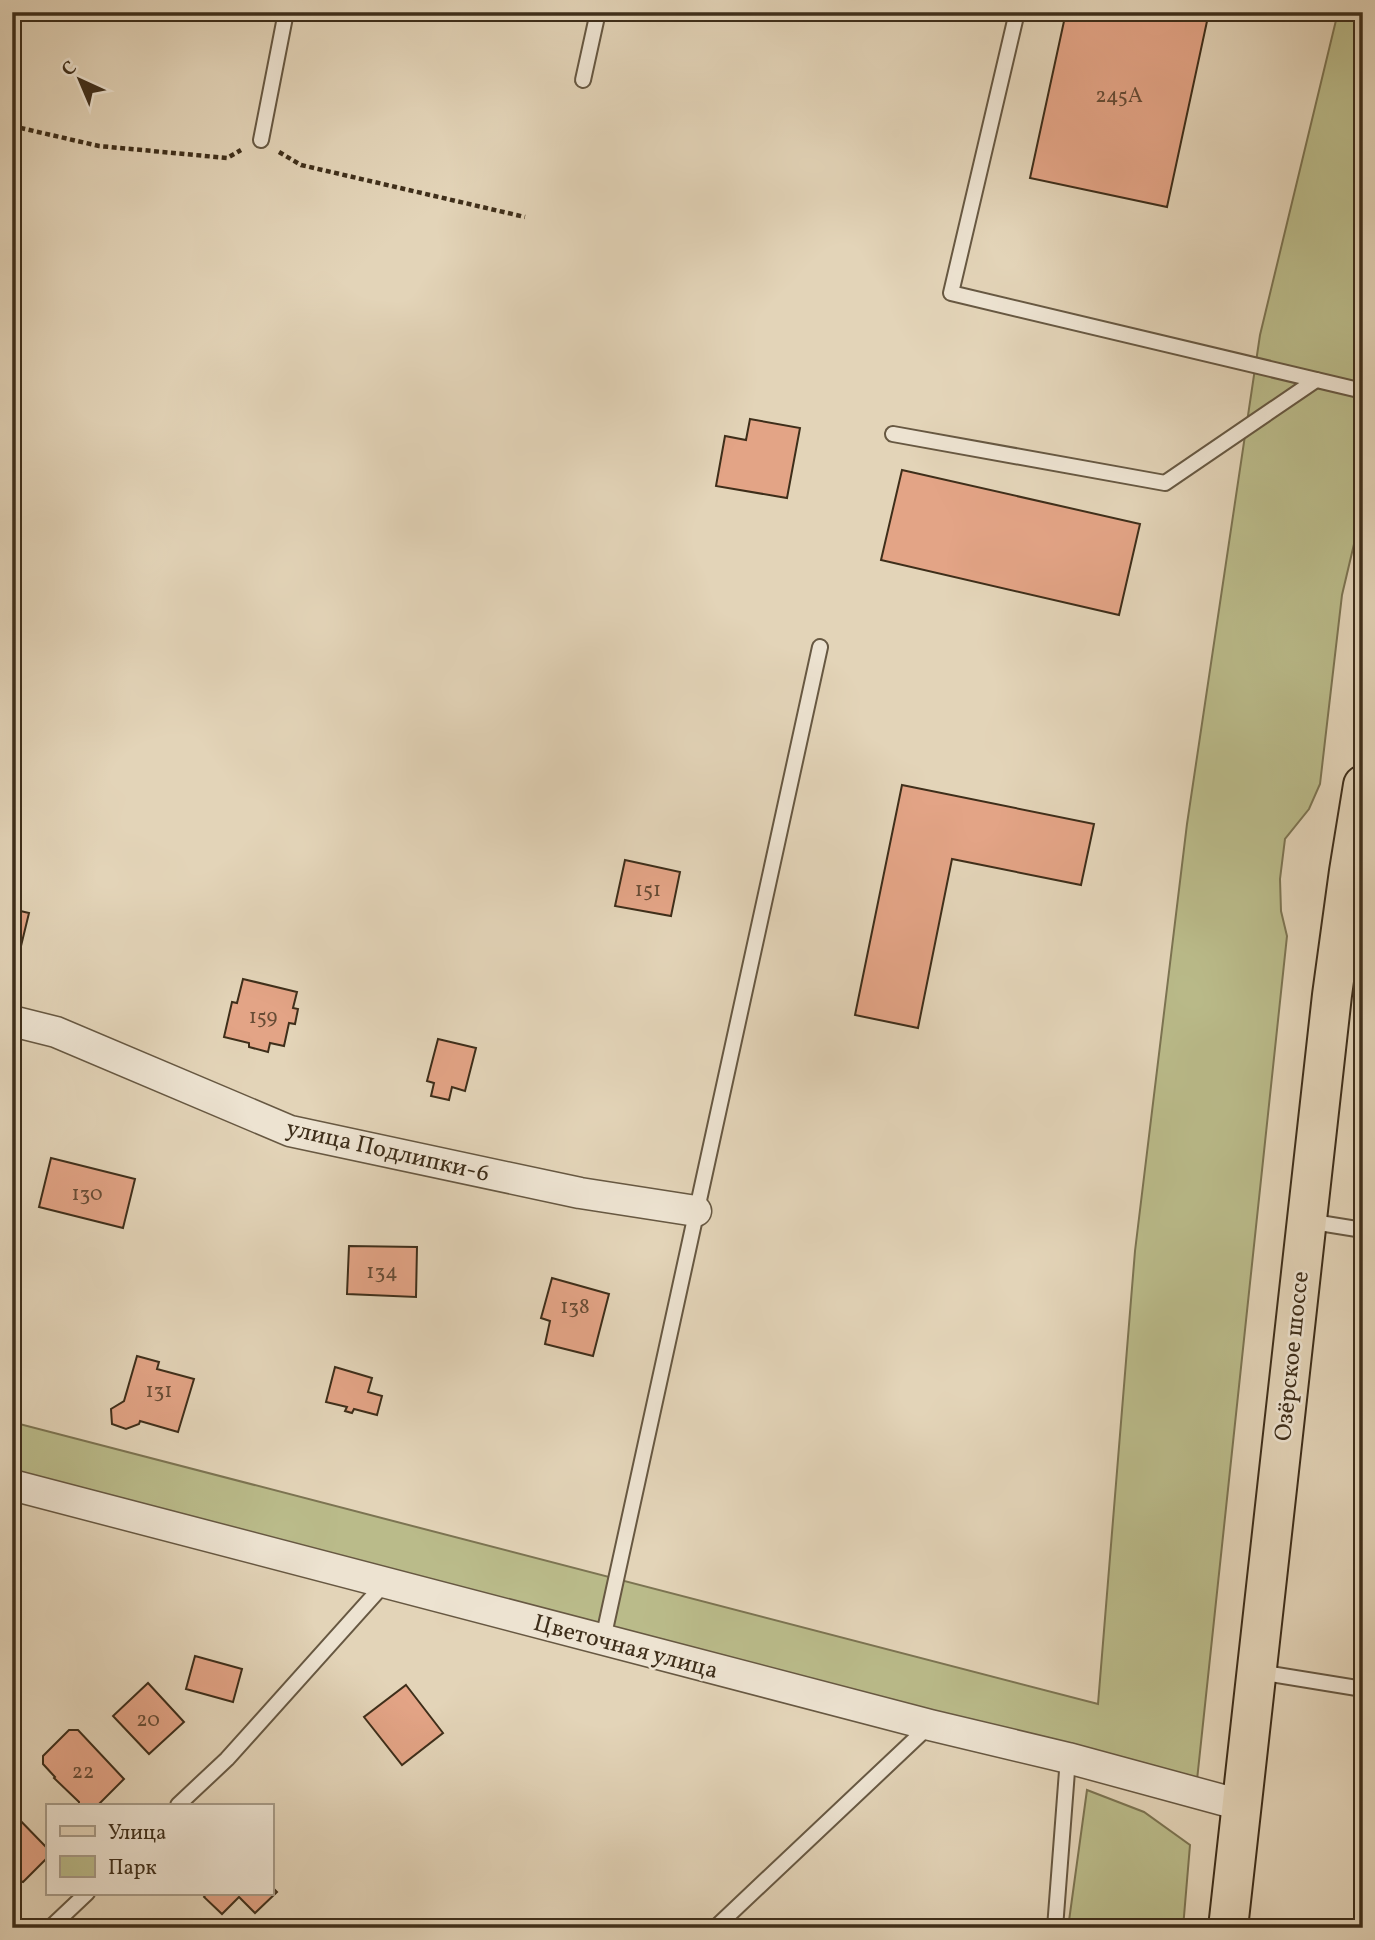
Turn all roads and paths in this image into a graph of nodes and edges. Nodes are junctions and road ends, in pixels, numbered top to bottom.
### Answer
1 (286, 12) edge
2 (598, 12) edge
3 (1017, 12) edge
4 (583, 80) dead end
5 (12, 126) edge
6 (261, 140) junction
7 (525, 217) dead end
8 (1317, 380) junction
9 (1363, 391) edge
10 (894, 434) dead end
11 (820, 647) dead end
12 (1363, 785) edge
13 (12, 1021) edge
14 (696, 1211) junction
15 (1306, 1221) junction
16 (1363, 1230) edge
17 (12, 1485) edge
18 (385, 1583) junction
19 (603, 1639) junction
20 (1256, 1671) junction
21 (1363, 1689) edge
22 (930, 1725) junction
23 (1068, 1758) junction
24 (179, 1804) edge
25 (1241, 1805) junction
26 (85, 1895) edge
27 (50, 1928) edge
28 (715, 1928) edge
29 (1055, 1928) edge
30 (1227, 1928) edge

1 - 6 lane
2 - 4 lane
3 - 8 lane
5 - 6 path
6 - 7 path
8 - 9 lane
8 - 10 lane
11 - 14 lane
12 - 15 main road, Озёрское шоссе
13 - 14 street, улица Подлипки-6
14 - 19 lane
15 - 16 lane
15 - 20 main road, Озёрское шоссе
17 - 18 street, Цветочная улица
18 - 19 street, Цветочная улица
18 - 24 lane
19 - 22 street, Цветочная улица
20 - 21 lane
20 - 25 main road, Озёрское шоссе
22 - 23 street, Цветочная улица
22 - 28 lane
23 - 25 street, Цветочная улица
23 - 29 lane
25 - 30 main road, Озёрское шоссе
26 - 27 lane

